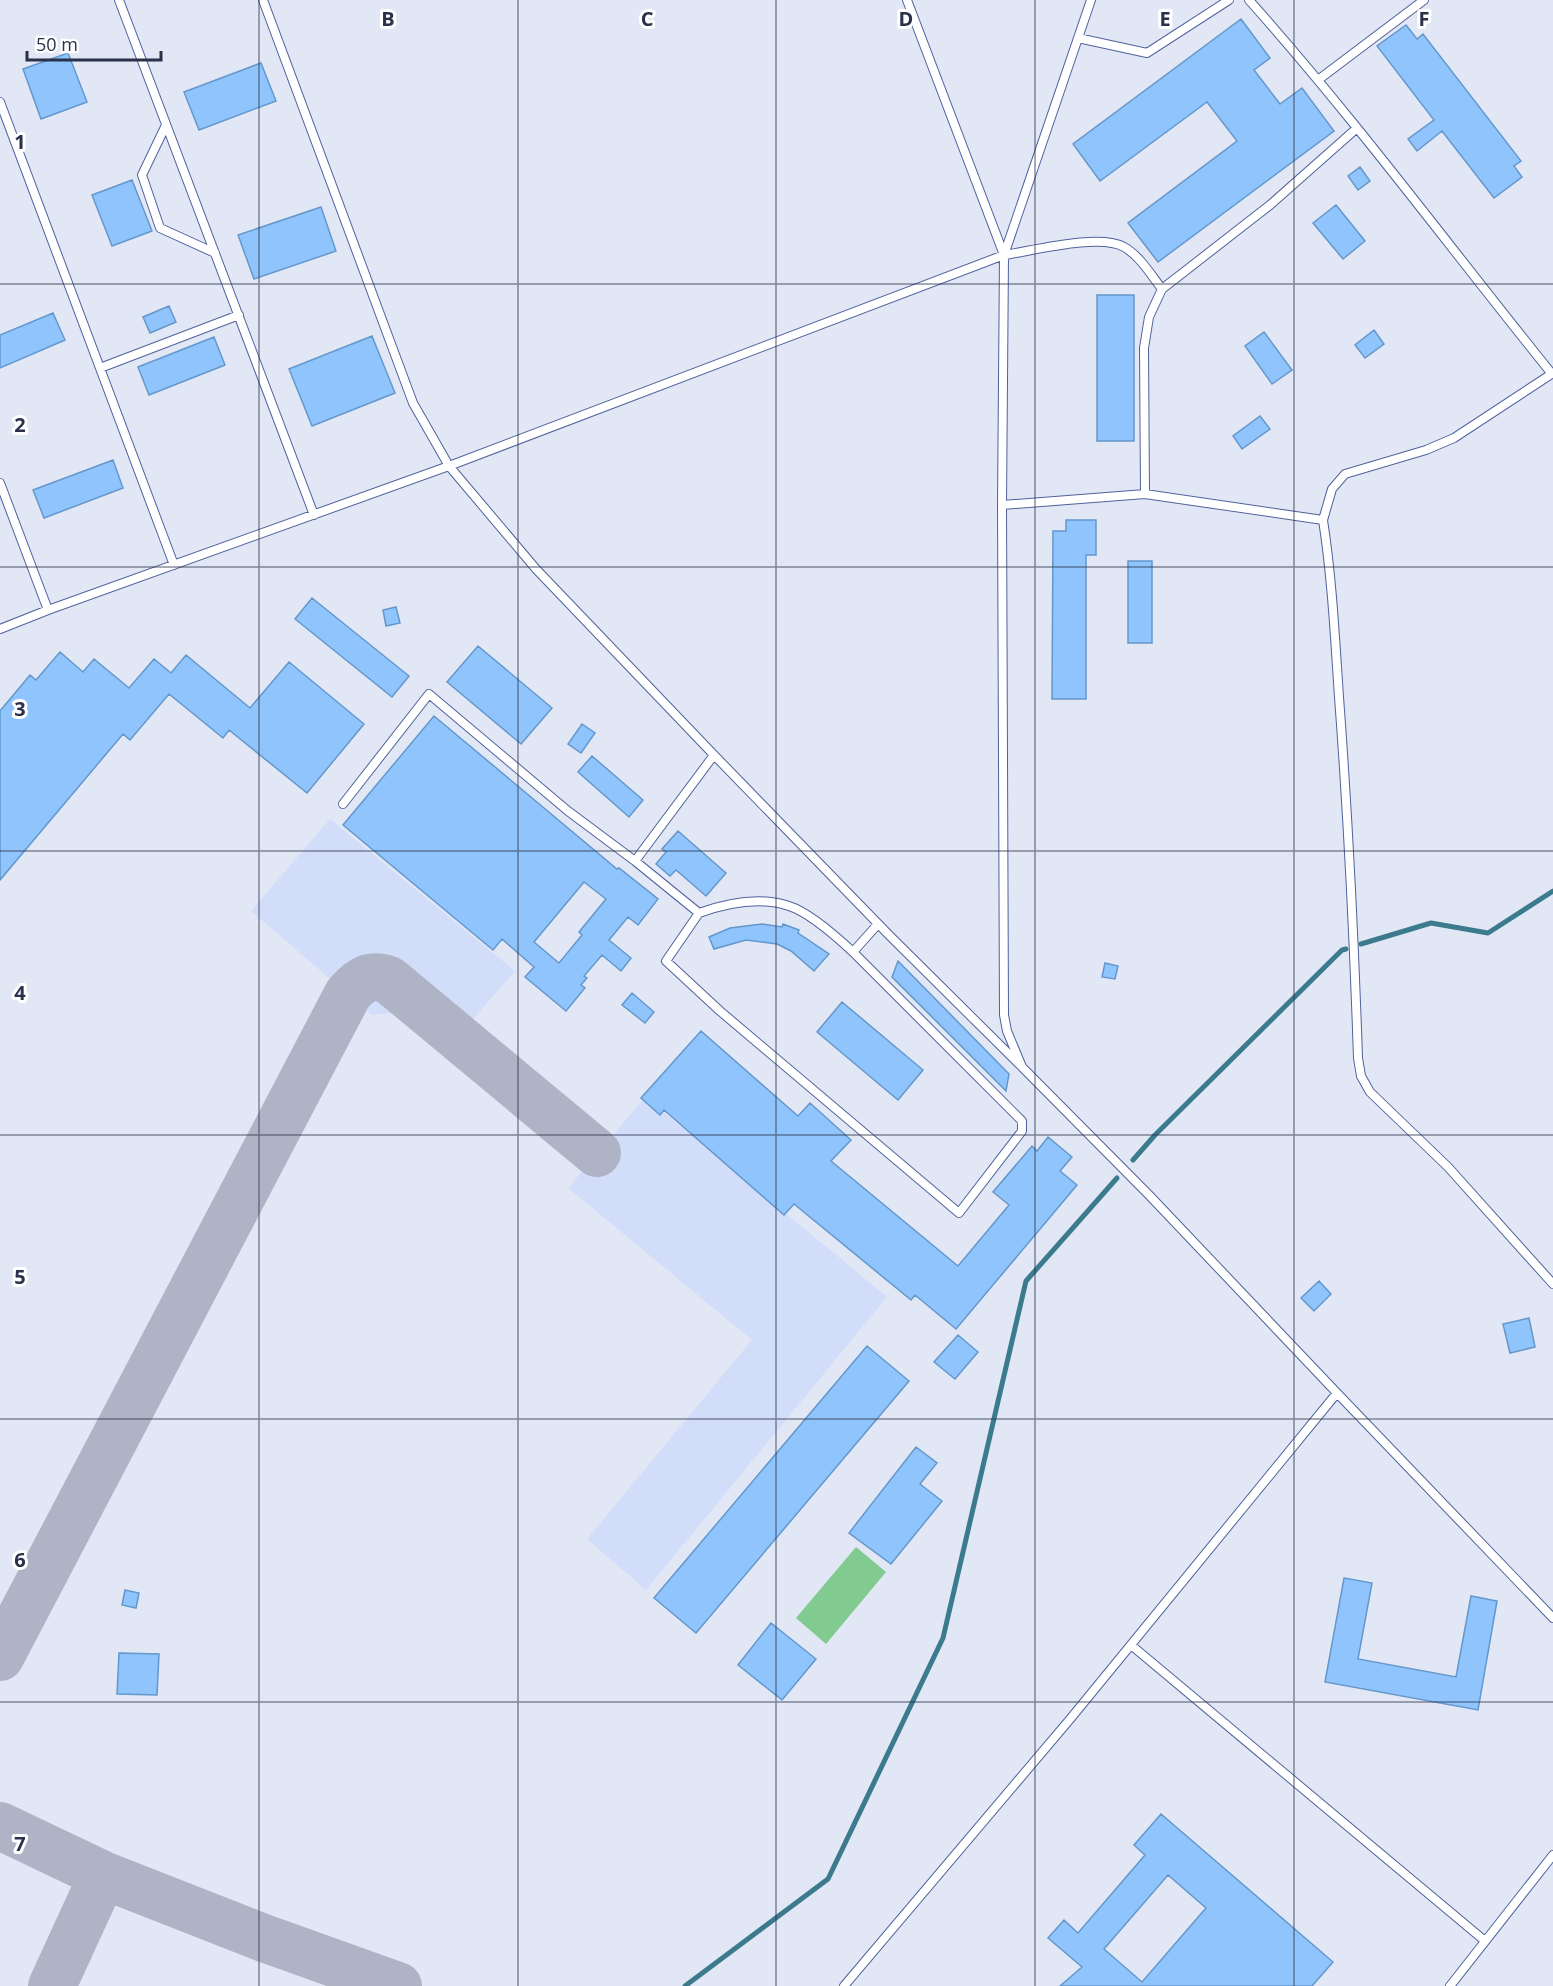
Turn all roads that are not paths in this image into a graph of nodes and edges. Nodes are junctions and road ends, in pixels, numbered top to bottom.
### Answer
1 (119, 0) edge
2 (263, 0) edge
3 (907, 0) edge
4 (1090, 0) edge
5 (1229, 0) edge
6 (1249, 0) edge
7 (1424, 0) edge
8 (1078, 38) junction
9 (1318, 80) junction
10 (0, 102) edge
11 (166, 125) junction
12 (1357, 128) junction
13 (215, 253) junction
14 (1004, 255) junction
15 (1162, 289) junction
16 (239, 315) junction
17 (100, 368) junction
18 (1552, 374) edge
19 (449, 466) junction
20 (0, 483) edge
21 (1145, 494) junction
22 (1002, 505) junction
23 (314, 514) junction
24 (1323, 520) junction
25 (174, 565) junction
26 (48, 610) junction
27 (0, 629) edge
28 (714, 755) junction
29 (344, 804) dead end
30 (635, 861) junction
31 (699, 913) junction
32 (878, 924) junction
33 (853, 952) junction
34 (1022, 1067) junction
35 (1553, 1284) edge
36 (1337, 1393) junction
37 (1553, 1618) edge
38 (1131, 1645) junction
39 (1553, 1855) edge
40 (1485, 1941) junction
41 (844, 1986) edge
42 (1450, 1986) edge

1 - 11 lane
2 - 19 lane
3 - 14 lane
4 - 8 lane
5 - 8 lane
6 - 9 lane
7 - 9 lane
8 - 14 lane
9 - 12 lane
10 - 17 lane
11 - 13 lane
11 - 13 lane
12 - 15 lane
12 - 18 lane
13 - 16 lane
14 - 15 lane
14 - 19 lane
14 - 22 lane
15 - 21 lane
16 - 17 lane
16 - 23 lane
17 - 25 lane
18 - 24 lane
19 - 23 lane
19 - 28 lane
20 - 26 lane
21 - 22 lane
21 - 24 lane
22 - 34 lane
23 - 25 lane
24 - 35 lane
25 - 26 lane
26 - 27 lane
28 - 30 lane
28 - 32 lane
29 - 30 lane
30 - 31 lane
31 - 33 lane
31 - 33 lane
32 - 33 lane
32 - 34 lane
34 - 36 lane
36 - 37 lane
36 - 38 lane
38 - 40 lane
38 - 41 lane
39 - 40 lane
40 - 42 lane

